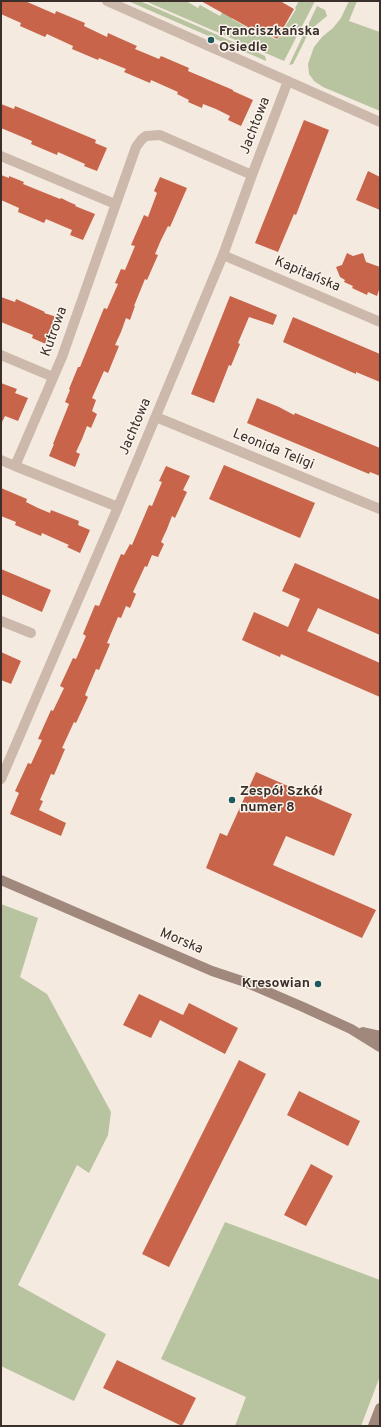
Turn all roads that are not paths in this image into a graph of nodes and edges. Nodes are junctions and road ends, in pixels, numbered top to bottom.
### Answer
1 (106, 1) edge
2 (288, 82) junction
3 (380, 122) edge
4 (1, 156) edge
5 (252, 174) junction
6 (115, 204) junction
7 (223, 255) junction
8 (380, 322) edge
9 (1, 355) edge
10 (53, 377) junction
11 (156, 417) junction
12 (1, 460) edge
13 (15, 466) junction
14 (118, 507) junction
15 (380, 509) edge
16 (1, 621) edge
17 (31, 633) dead end
18 (1, 779) edge
19 (1, 880) edge
20 (351, 1029) junction
21 (380, 1036) edge
22 (380, 1047) edge
23 (380, 1408) edge
24 (373, 1426) edge

1 - 2 street
2 - 3 street
2 - 5 street, Jachtowa
4 - 6 street
5 - 6 street, Kutrowa
5 - 7 street, Jachtowa
6 - 10 street, Kutrowa
7 - 8 street, Kapitańska
7 - 11 street, Jachtowa
9 - 10 street
10 - 13 street, Kutrowa
11 - 14 street, Jachtowa
11 - 15 street, Leonida Teligi
12 - 13 street
13 - 14 street
14 - 18 street, Jachtowa
16 - 17 street
19 - 20 main road, Morska
20 - 21 main road, Morska
20 - 22 main road, Morska
23 - 24 main road

